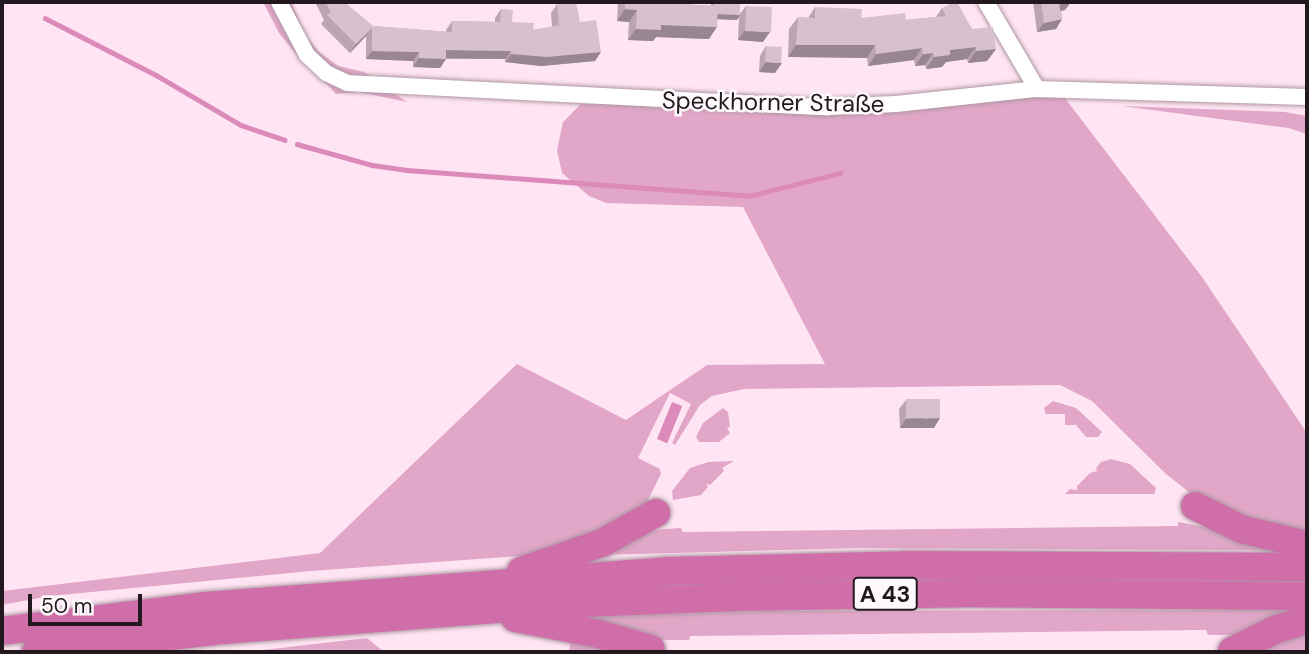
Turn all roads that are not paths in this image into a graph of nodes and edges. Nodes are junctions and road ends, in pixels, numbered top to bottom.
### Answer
1 (279, 2) edge
2 (986, 2) edge
3 (1037, 89) junction
4 (1307, 97) edge
5 (1195, 506) dead end
6 (656, 513) dead end
7 (1307, 545) edge
8 (1307, 567) edge
9 (481, 584) junction
10 (1307, 596) edge
11 (463, 611) junction
12 (1307, 620) edge
13 (2, 631) edge
14 (651, 649) dead end
15 (1232, 651) edge
16 (36, 652) edge

1 - 3 street, Speckhorner Straße
2 - 3 street
3 - 4 street, Speckhorner Straße
5 - 7 highway
6 - 9 highway
8 - 9 highway, A 43
9 - 13 highway, A 43
10 - 11 highway, A 43
11 - 14 highway
11 - 16 highway, A 43
12 - 15 highway

